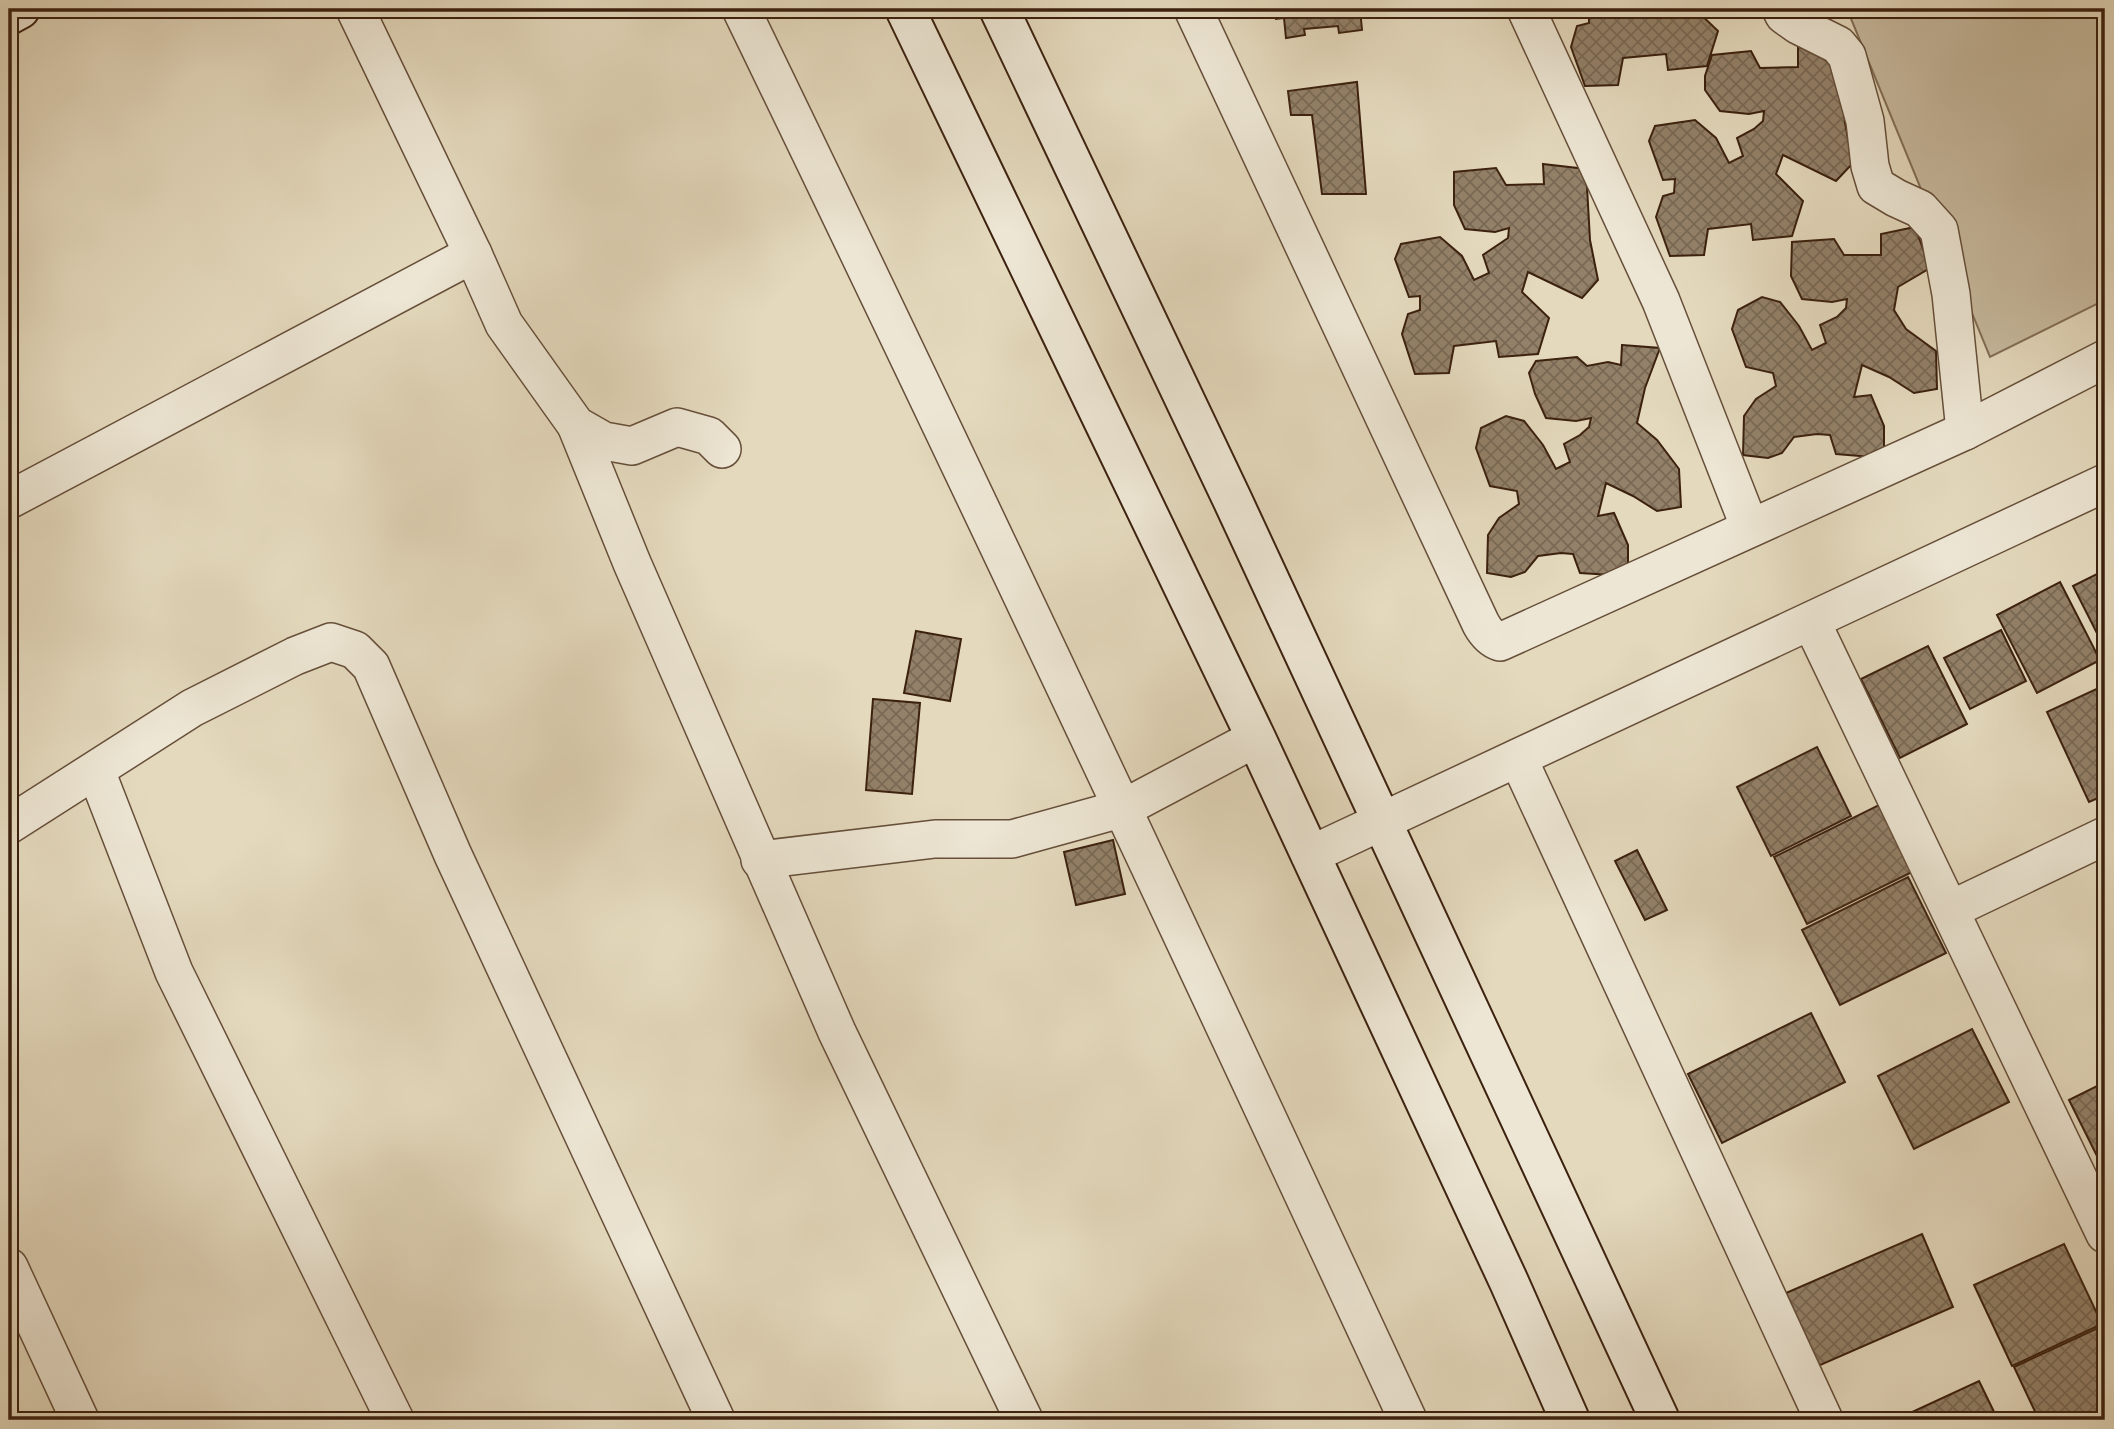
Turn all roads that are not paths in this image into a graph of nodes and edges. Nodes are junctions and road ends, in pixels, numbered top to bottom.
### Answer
1 (20, 9) edge
2 (355, 9) edge
3 (741, 9) edge
4 (905, 9) edge
5 (999, 9) edge
6 (1193, 9) edge
7 (1526, 9) edge
8 (1782, 9) edge
9 (9, 15) edge
10 (473, 254) junction
11 (2105, 359) edge
12 (576, 425) junction
13 (1965, 432) junction
14 (722, 449) dead end
15 (2105, 483) edge
16 (9, 500) edge
17 (1750, 528) junction
18 (1811, 621) junction
19 (1256, 738) junction
20 (1518, 758) junction
21 (96, 771) junction
22 (1124, 808) junction
23 (1382, 822) junction
24 (9, 825) edge
25 (2105, 836) edge
26 (1310, 855) junction
27 (760, 860) junction
28 (1950, 910) junction
29 (2105, 1234) edge
30 (9, 1270) edge
31 (80, 1420) edge
32 (395, 1420) edge
33 (716, 1420) edge
34 (1024, 1420) edge
35 (1408, 1420) edge
36 (1570, 1420) edge
37 (1660, 1420) edge
38 (1824, 1420) edge

1 - 9 main road
2 - 10 street
3 - 22 street
4 - 19 main road
5 - 23 main road
6 - 17 street
7 - 17 street
8 - 13 street
10 - 12 street
10 - 16 street
11 - 13 street
12 - 14 street
12 - 27 street
13 - 17 street
15 - 18 street
18 - 20 street
18 - 28 street
19 - 22 street
19 - 26 main road
20 - 23 street
20 - 38 street
21 - 24 street
21 - 32 street
21 - 33 street
22 - 27 street
22 - 35 street
23 - 26 street
23 - 37 main road
25 - 28 street
26 - 36 main road
27 - 34 street
28 - 29 street
30 - 31 street

